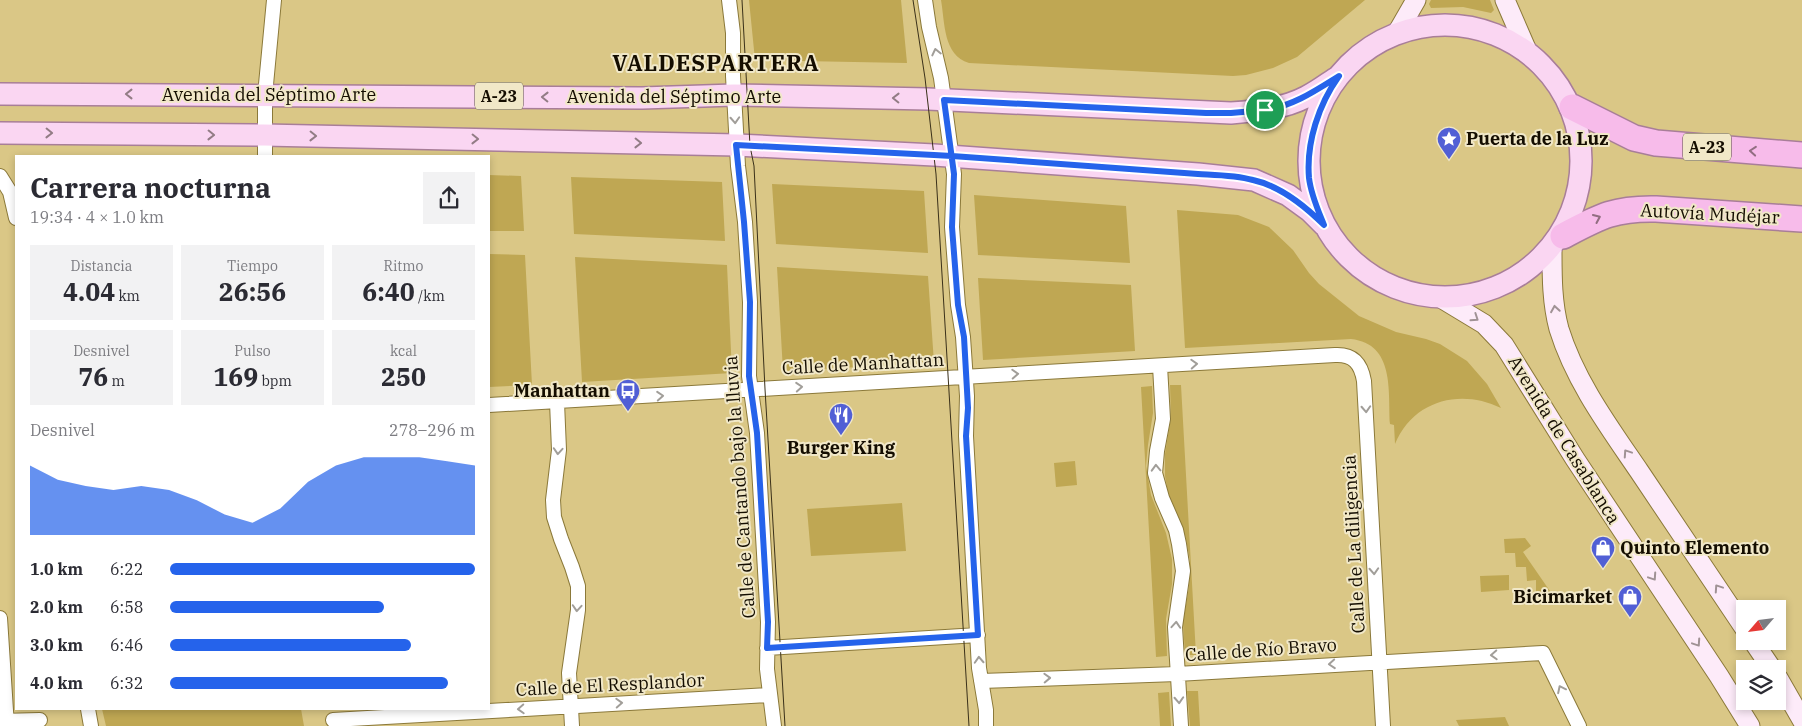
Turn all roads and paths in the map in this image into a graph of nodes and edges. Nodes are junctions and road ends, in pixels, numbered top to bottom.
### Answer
1 (274, 0) edge
2 (729, 0) edge
3 (925, 0) edge
4 (1416, 0) edge
5 (1505, 0) edge
6 (1397, 33) junction
7 (1528, 53) junction
8 (1339, 76) junction
9 (0, 94) edge
10 (265, 95) junction
11 (734, 96) junction
12 (944, 100) junction
13 (1572, 107) junction
14 (0, 132) edge
15 (264, 135) junction
16 (736, 145) junction
17 (265, 155) edge
18 (1802, 155) edge
19 (952, 156) junction
20 (0, 176) edge
21 (13, 195) edge
22 (15, 210) edge
23 (1802, 219) edge
24 (1324, 225) junction
25 (1557, 243) junction
26 (1441, 298) junction
27 (1357, 362) joint
28 (1160, 366) junction
29 (966, 376) junction
30 (750, 390) junction
31 (557, 402) junction
32 (490, 405) edge
33 (1736, 616) edge
34 (0, 618) edge
35 (978, 635) junction
36 (767, 648) junction
37 (1379, 661) junction
38 (1177, 674) junction
39 (981, 681) junction
40 (1786, 692) edge
41 (770, 696) junction
42 (570, 706) junction
43 (88, 710) edge
44 (332, 718) edge
45 (40, 720) dead end
46 (1802, 720) edge
47 (4, 722) edge
48 (91, 726) edge
49 (572, 726) edge
50 (774, 726) edge
51 (986, 726) edge
52 (1181, 726) edge
53 (1383, 726) edge
54 (1579, 726) edge
55 (1750, 726) edge

1 - 10 street
2 - 11 street, Calle de Cantando bajo la lluvia
12 -> 3 street
4 - 6 main road
5 - 7 main road
6 - 7 main road, A-23
6 - 8 main road, A-23
7 - 13 main road, A-23
8 - 12 main road, Avenida del Séptimo Arte / A-23
8 - 24 main road, A-23
10 -> 9 main road, Avenida del Séptimo Arte / A-23
11 -> 10 main road, Avenida del Séptimo Arte / A-23
10 - 15 street
12 -> 11 main road, Avenida del Séptimo Arte / A-23
11 -> 16 street, Calle de Cantando bajo la lluvia
12 - 19 street
18 -> 13 highway, A-23
13 - 25 main road, A-23
14 -> 15 main road
15 -> 16 main road
15 - 17 street
16 - 19 main road, A-23
16 - 30 street, Calle de Cantando bajo la lluvia
19 - 24 main road, A-23
19 - 29 street
20 - 21 street
21 - 22 street
25 -> 23 highway, Autovía Mudéjar / A-23
24 - 26 main road, A-23
25 - 26 main road, A-23
33 -> 25 main road
26 -> 55 main road, Avenida de Casablanca
28 -> 27 street, Calle de Manhattan
27 -> 37 street, Calle de La diligencia
29 -> 28 street, Calle de Manhattan
38 -> 28 street
30 -> 29 street, Calle de Manhattan
29 - 35 street
31 -> 30 street, Calle de Manhattan
30 - 36 street, Calle de Cantando bajo la lluvia
31 - 32 street, Calle de Manhattan
31 -> 42 street
34 - 47 street
35 - 36 street
39 -> 35 street
36 - 41 street, Calle de Cantando bajo la lluvia
37 -> 38 street, Calle de Río Bravo
37 - 53 street, Calle de La diligencia
54 -> 37 street, Calle de Río Bravo
39 -> 38 street, Calle de Río Bravo
38 -> 52 street
39 - 51 street
40 - 46 main road
42 -> 41 street, Calle de El Resplandor
41 - 50 street, Calle de Cantando bajo la lluvia
42 -> 44 street, Calle de El Resplandor
42 - 49 street
43 - 48 street
45 - 47 street

